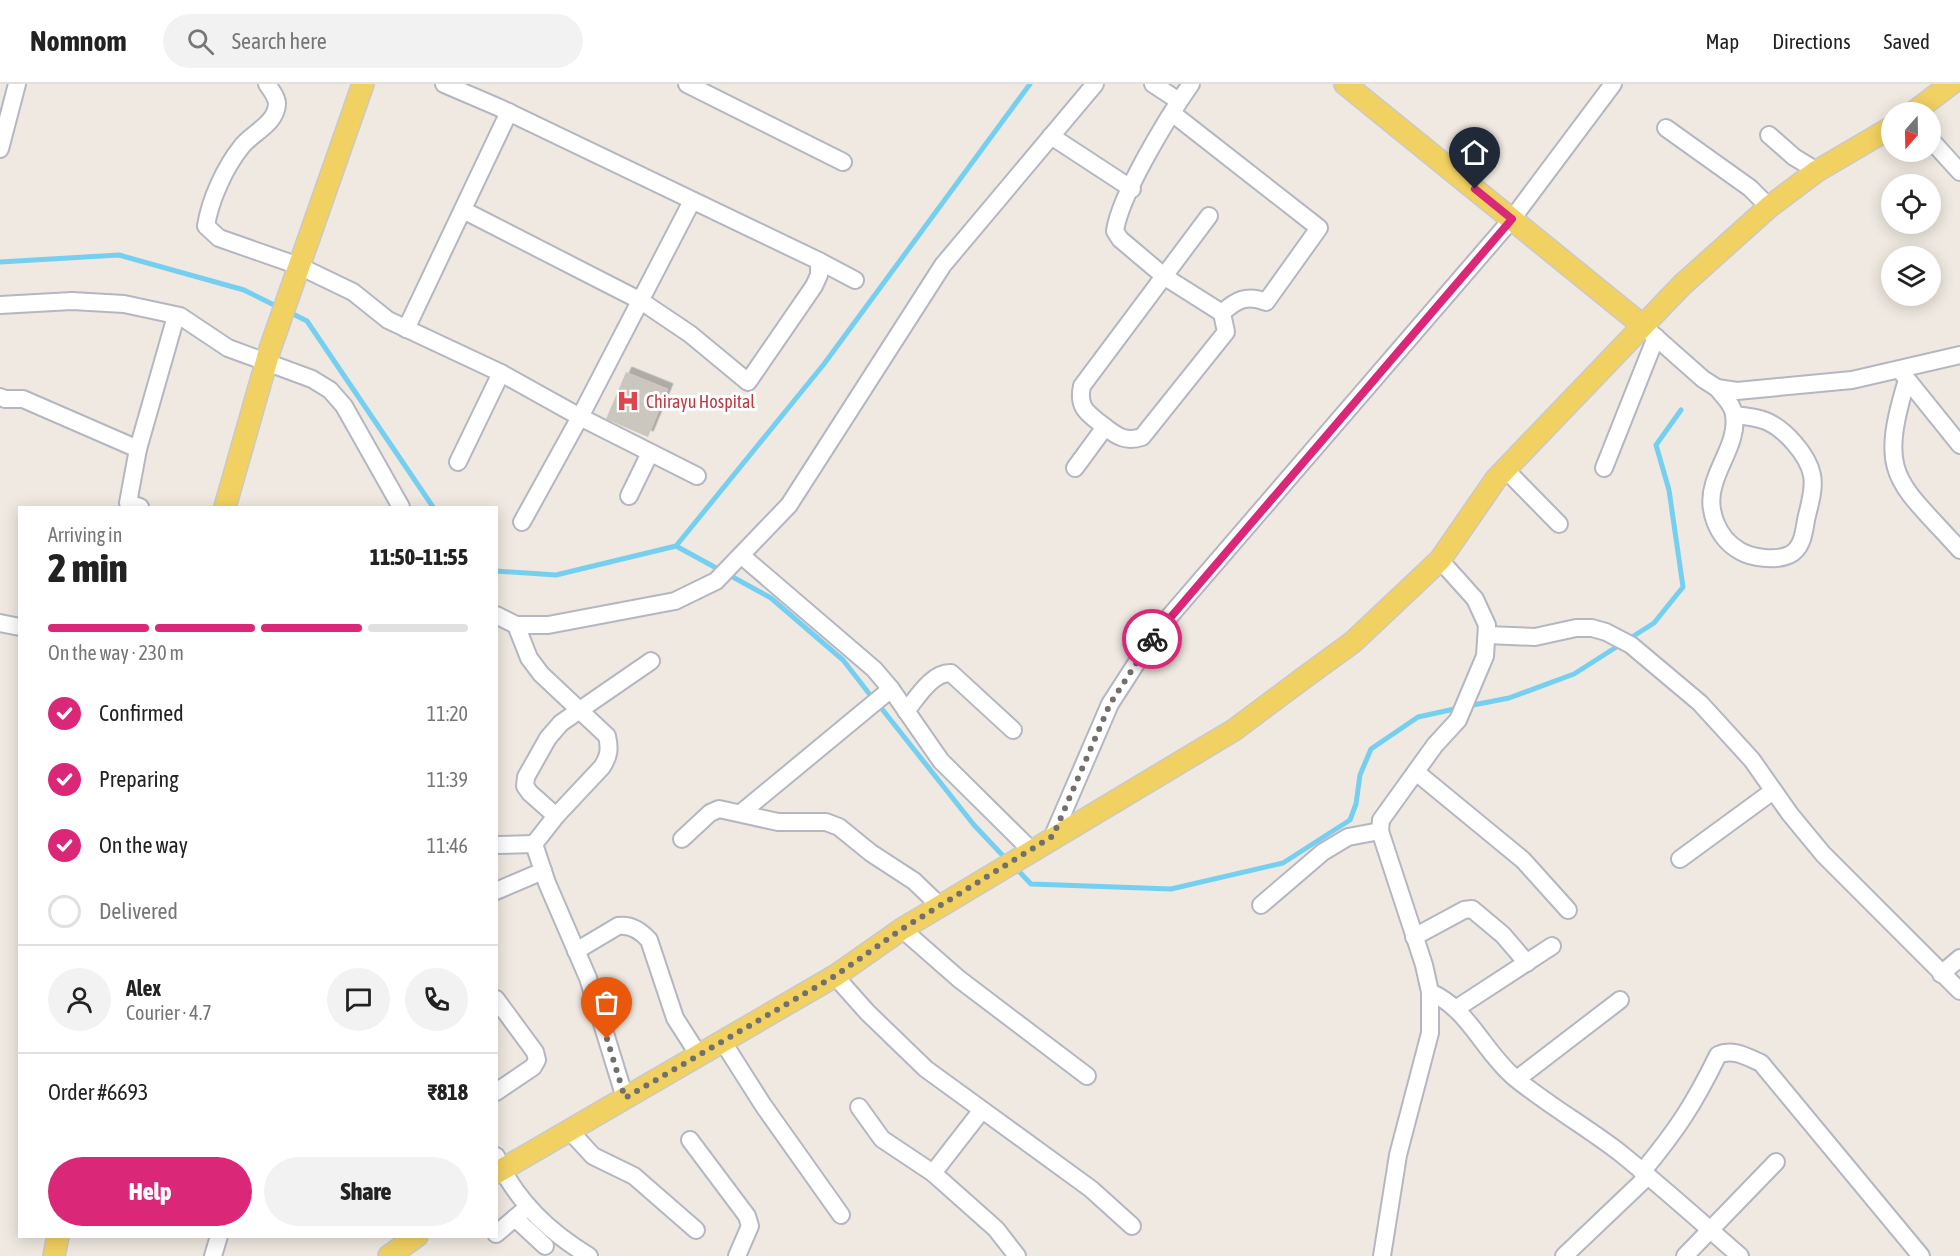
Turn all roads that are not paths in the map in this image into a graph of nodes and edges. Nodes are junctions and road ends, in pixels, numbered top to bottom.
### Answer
1 (17, 84) edge
2 (267, 84) edge
3 (363, 84) edge
4 (444, 84) edge
5 (687, 84) edge
6 (1095, 84) edge
7 (1153, 84) edge
8 (1191, 84) edge
9 (1345, 84) edge
10 (1613, 84) edge
11 (1951, 84) edge
12 (1927, 102) edge
13 (1176, 107) junction
14 (509, 112) junction
15 (1666, 128) dead end
16 (1881, 133) edge
17 (1769, 135) dead end
18 (1051, 136) junction
19 (0, 148) edge
20 (1941, 151) edge
21 (843, 162) dead end
22 (1816, 171) junction
23 (1960, 172) edge
24 (1132, 189) junction
25 (692, 201) junction
26 (1769, 207) junction
27 (464, 210) junction
28 (1209, 216) dead end
29 (1512, 219) junction
30 (819, 261) junction
31 (296, 274) junction
32 (1165, 277) junction
33 (855, 280) dead end
34 (641, 301) junction
35 (0, 305) edge
36 (1222, 313) junction
37 (176, 315) junction
38 (406, 329) junction
39 (1649, 331) junction
40 (1960, 355) edge
41 (268, 356) junction
42 (501, 373) junction
43 (1903, 374) junction
44 (1717, 388) junction
45 (0, 397) edge
46 (1734, 415) junction
47 (580, 417) junction
48 (1105, 427) junction
49 (1960, 445) edge
50 (138, 449) junction
51 (650, 453) junction
52 (458, 462) dead end
53 (1076, 468) dead end
54 (1604, 468) dead end
55 (1505, 469) junction
56 (697, 476) dead end
57 (629, 496) dead end
58 (137, 506) edge
59 (225, 506) edge
60 (400, 506) edge
61 (522, 522) dead end
62 (1559, 524) dead end
63 (1960, 550) edge
64 (1440, 560) junction
65 (737, 561) junction
66 (498, 616) edge
67 (0, 623) edge
68 (516, 625) junction
69 (18, 627) edge
70 (1487, 635) junction
71 (651, 662) dead end
72 (891, 689) junction
73 (906, 711) junction
74 (580, 713) junction
75 (1014, 730) dead end
76 (1416, 772) junction
77 (1773, 791) junction
78 (741, 813) junction
79 (556, 816) junction
80 (1380, 831) junction
81 (1053, 836) junction
82 (682, 839) dead end
83 (534, 844) junction
84 (498, 845) edge
85 (1027, 854) junction
86 (1680, 859) dead end
87 (543, 871) junction
88 (498, 890) edge
89 (1262, 905) dead end
90 (941, 907) junction
91 (1568, 910) dead end
92 (902, 929) junction
93 (1414, 937) junction
94 (1552, 946) dead end
95 (576, 951) junction
96 (1960, 958) edge
97 (1527, 963) junction
98 (1941, 974) junction
99 (835, 976) junction
100 (1960, 991) edge
101 (1430, 992) junction
102 (1620, 1000) dead end
103 (498, 1002) edge
104 (1457, 1008) junction
105 (723, 1042) junction
106 (698, 1054) junction
107 (1087, 1076) dead end
108 (1517, 1079) junction
109 (498, 1091) edge
110 (625, 1098) junction
111 (859, 1107) dead end
112 (982, 1110) junction
113 (570, 1131) junction
114 (690, 1140) dead end
115 (1776, 1162) dead end
116 (498, 1166) edge
117 (933, 1173) junction
118 (1645, 1174) junction
119 (521, 1213) junction
120 (841, 1215) dead end
121 (1132, 1226) dead end
122 (1710, 1229) junction
123 (696, 1230) dead end
124 (498, 1232) edge
125 (58, 1238) edge
126 (218, 1238) edge
127 (414, 1238) edge
128 (544, 1246) dead end
129 (54, 1256) edge
130 (213, 1256) edge
131 (389, 1256) edge
132 (589, 1256) edge
133 (737, 1256) edge
134 (1017, 1256) edge
135 (1382, 1256) edge
136 (1564, 1256) edge
137 (1684, 1256) edge
138 (1740, 1256) edge
139 (1921, 1256) edge

1 - 19 street
2 - 31 street
3 - 31 main road
4 - 14 street
5 - 21 street
6 - 18 street
7 - 13 street
8 - 13 street
9 - 29 main road
10 - 29 street
11 - 12 main road
13 - 24 street
13 - 36 street
14 - 25 street
14 - 27 street
15 - 26 street
16 - 22 main road
17 - 22 street
18 - 24 street
18 - 65 street
20 - 23 street
22 - 26 main road
24 - 32 street
25 - 30 street
25 - 34 street
26 - 39 main road
27 - 34 street
27 - 38 street
28 - 32 street
29 - 39 main road
29 - 81 street
30 - 33 street
30 - 34 street
31 - 38 street
31 - 41 main road
32 - 36 street
32 - 48 street
34 - 47 street
35 - 37 street
36 - 48 street
37 - 41 street
37 - 50 street
38 - 42 street
39 - 44 street
39 - 54 street
39 - 55 main road
40 - 43 street
41 - 59 main road
41 - 60 street
42 - 47 street
42 - 52 street
43 - 44 street
43 - 49 street
43 - 63 street
44 - 46 street
45 - 50 street
46 - 46 street
47 - 51 street
47 - 61 street
48 - 53 street
50 - 58 street
51 - 56 street
51 - 57 street
55 - 62 street
55 - 64 main road
64 - 70 street
64 - 81 main road
65 - 68 street
65 - 72 street
66 - 68 street
67 - 69 street
68 - 74 street
70 - 76 street
70 - 77 street
71 - 74 street
72 - 73 street
72 - 78 street
73 - 75 street
73 - 85 street
74 - 79 street
74 - 79 street
76 - 80 street
76 - 91 street
77 - 86 street
77 - 98 street
78 - 82 street
78 - 90 street
79 - 83 street
80 - 89 street
80 - 93 street
81 - 85 main road
83 - 84 street
83 - 87 street
85 - 90 main road
87 - 88 street
87 - 95 street
90 - 92 main road
92 - 99 main road
92 - 107 street
93 - 97 street
93 - 101 street
94 - 97 street
95 - 106 street
95 - 110 street
96 - 98 street
97 - 104 street
98 - 100 street
99 - 105 main road
99 - 112 street
101 - 104 street
101 - 135 street
102 - 108 street
103 - 109 street
104 - 108 street
105 - 106 main road
105 - 120 street
106 - 110 main road
108 - 118 street
110 - 113 main road
111 - 117 street
112 - 117 street
112 - 121 street
113 - 116 main road
113 - 123 street
114 - 133 street
115 - 122 street
116 - 119 street
117 - 134 street
118 - 122 street
118 - 136 street
118 - 139 street
119 - 124 street
119 - 128 street
119 - 132 street
122 - 137 street
122 - 138 street
125 - 129 main road
126 - 130 street
127 - 131 main road

